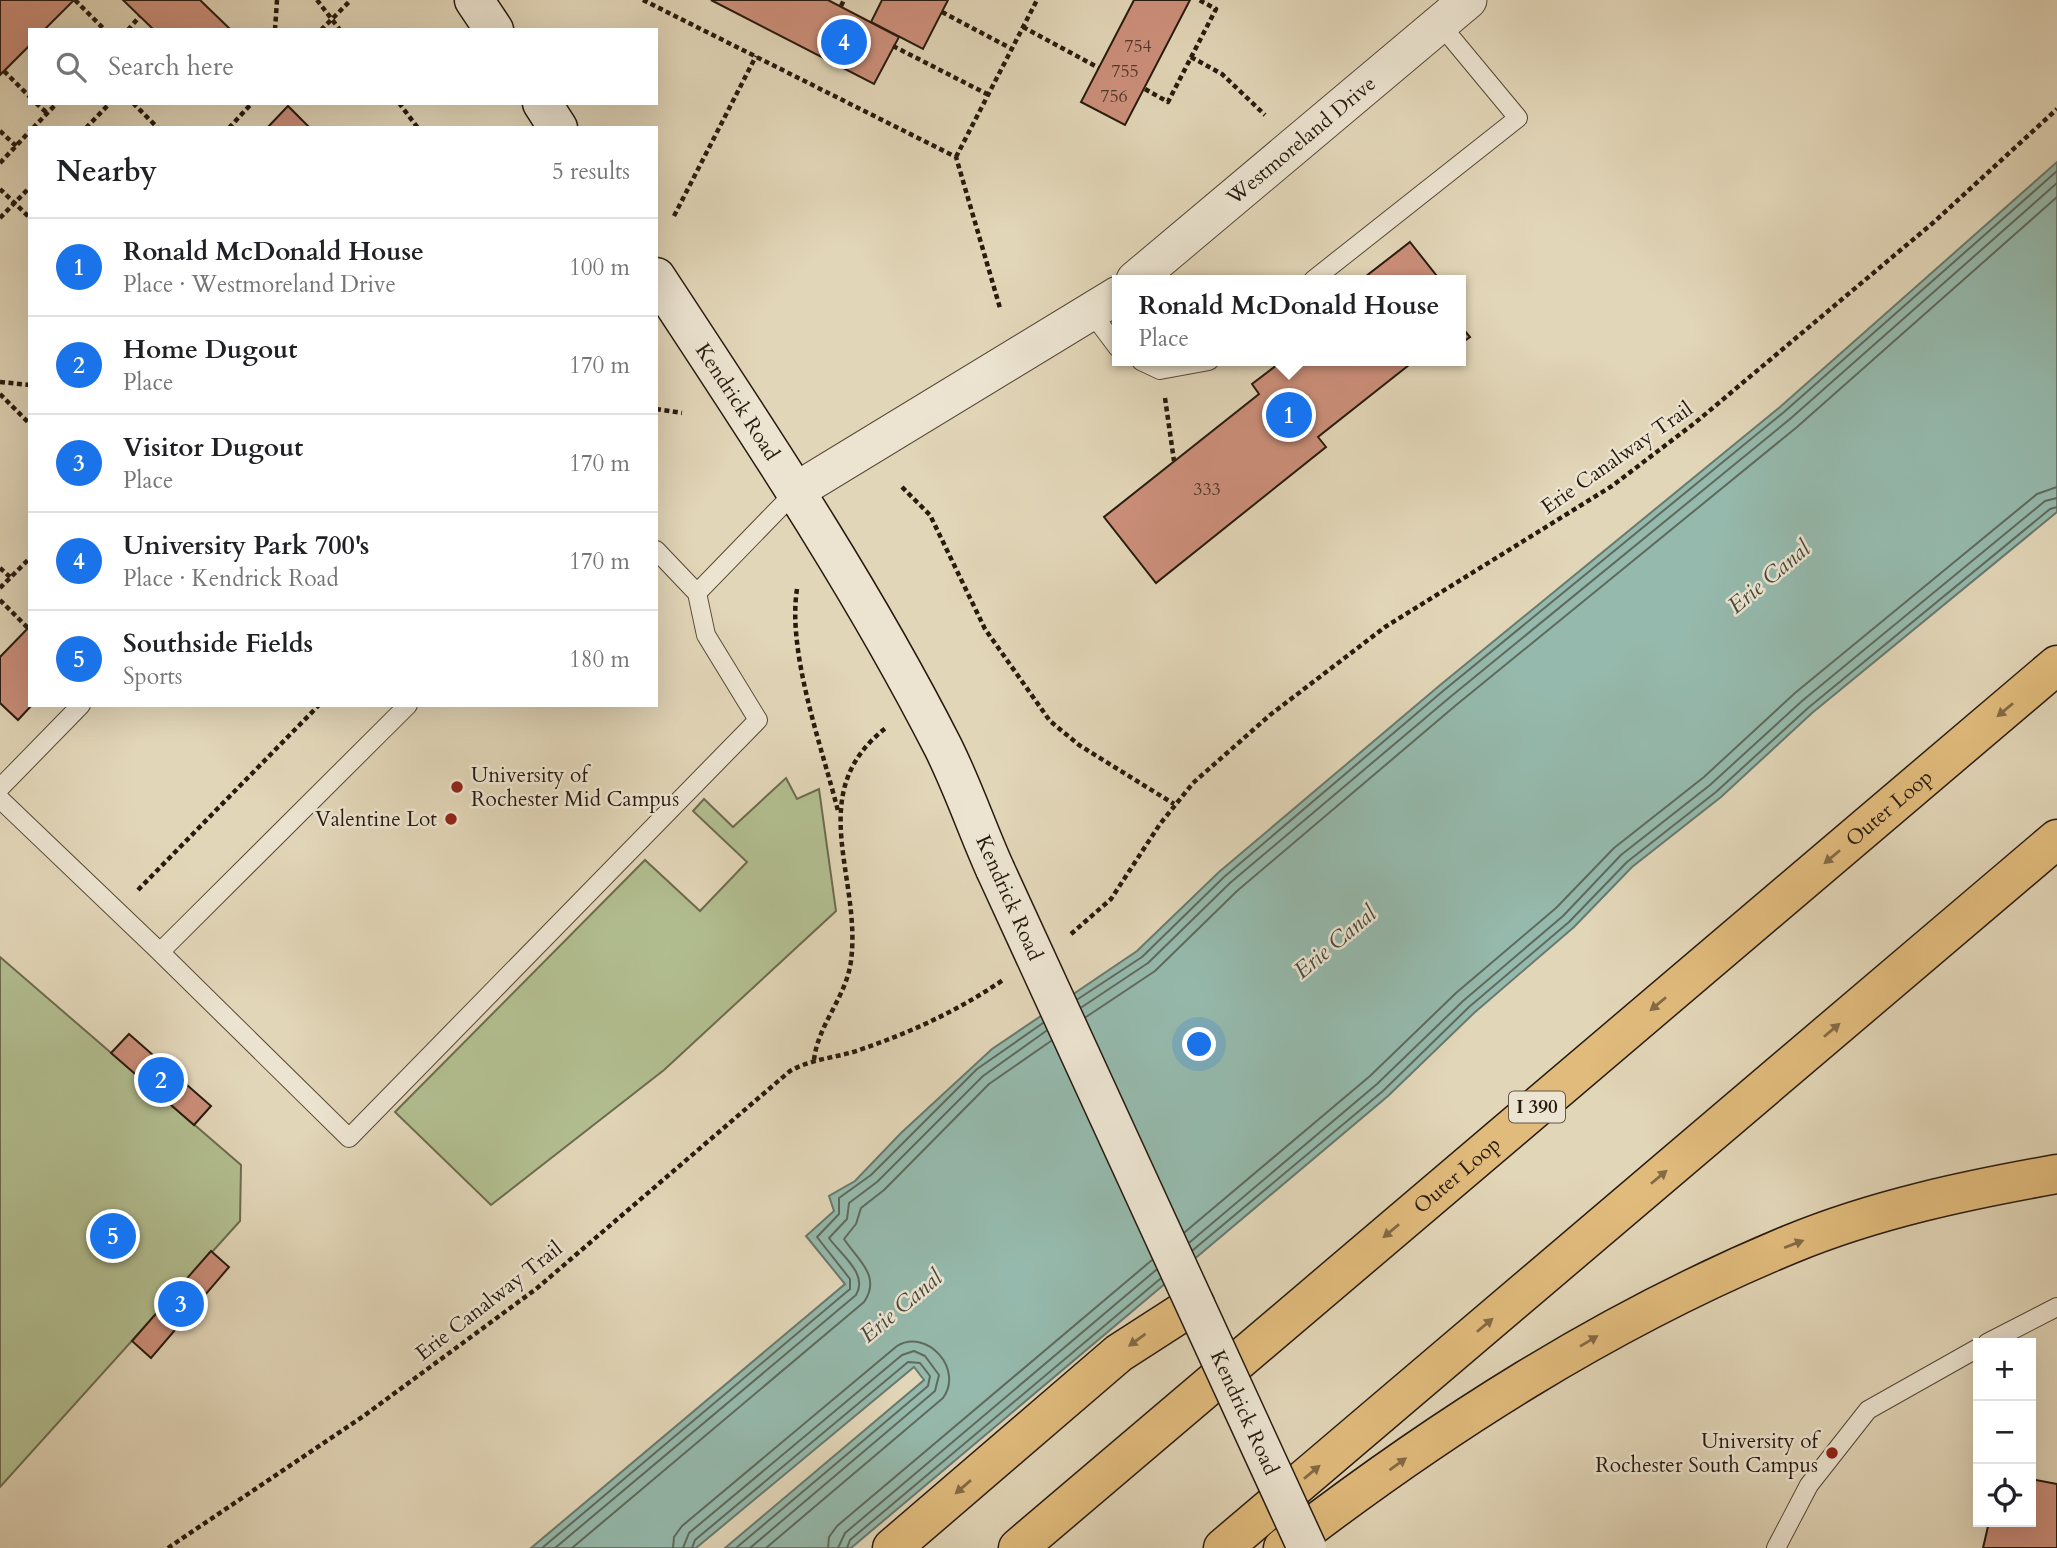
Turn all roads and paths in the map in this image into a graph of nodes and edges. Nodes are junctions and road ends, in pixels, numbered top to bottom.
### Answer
1 (75, 0) edge
2 (277, 0) edge
3 (317, 0) edge
4 (351, 0) edge
5 (474, 0) edge
6 (643, 0) edge
7 (844, 0) edge
8 (1037, 0) edge
9 (1199, 0) edge
10 (1468, 0) edge
11 (841, 6) dead end
12 (942, 12) dead end
13 (140, 16) dead end
14 (331, 18) junction
15 (1440, 24) junction
16 (1023, 27) junction
17 (103, 28) edge
18 (130, 28) edge
19 (275, 28) edge
20 (323, 28) edge
21 (338, 28) edge
22 (493, 28) edge
23 (893, 46) dead end
24 (1012, 49) junction
25 (756, 56) junction
26 (1191, 57) junction
27 (1099, 68) dead end
28 (4, 71) dead end
29 (1144, 89) dead end
30 (28, 95) edge
31 (989, 95) junction
32 (38, 105) edge
33 (55, 105) edge
34 (108, 105) edge
35 (135, 105) edge
36 (250, 105) edge
37 (400, 105) edge
38 (543, 105) edge
39 (2057, 109) edge
40 (47, 114) junction
41 (1265, 115) dead end
42 (35, 126) edge
43 (88, 126) edge
44 (156, 126) edge
45 (231, 126) edge
46 (416, 126) edge
47 (557, 126) edge
48 (0, 131) edge
49 (28, 133) edge
50 (16, 146) junction
51 (956, 157) junction
52 (0, 163) edge
53 (0, 189) edge
54 (28, 189) edge
55 (15, 203) junction
56 (28, 216) edge
57 (674, 216) dead end
58 (0, 218) edge
59 (1141, 275) edge
60 (1319, 275) edge
61 (658, 280) edge
62 (1104, 303) edge
63 (1000, 308) dead end
64 (1112, 329) edge
65 (1152, 366) edge
66 (1182, 366) edge
67 (0, 382) edge
68 (28, 385) edge
69 (1163, 387) dead end
70 (0, 394) edge
71 (658, 409) edge
72 (682, 413) dead end
73 (28, 422) edge
74 (1174, 461) dead end
75 (902, 487) dead end
76 (796, 491) junction
77 (658, 552) edge
78 (28, 560) edge
79 (0, 568) edge
80 (10, 577) junction
81 (0, 588) edge
82 (797, 589) dead end
83 (697, 593) junction
84 (0, 600) edge
85 (28, 628) edge
86 (2057, 665) edge
87 (921, 706) junction
88 (78, 707) edge
89 (317, 707) edge
90 (406, 707) edge
91 (0, 789) edge
92 (0, 799) edge
93 (1174, 804) junction
94 (839, 815) junction
95 (2057, 839) edge
96 (118, 911) junction
97 (1065, 938) dead end
98 (160, 952) junction
99 (1008, 977) dead end
100 (814, 1060) junction
101 (2057, 1174) edge
102 (1195, 1304) junction
103 (2057, 1307) edge
104 (1997, 1338) edge
105 (1973, 1351) edge
106 (168, 1548) edge
107 (892, 1548) edge
108 (1018, 1548) edge
109 (1223, 1548) edge
110 (1283, 1548) edge
111 (1307, 1548) edge
112 (1776, 1548) edge

1 - 17 path
2 - 19 path
3 - 14 path
4 - 14 path
5 - 22 street
6 - 25 path
7 - 11 path
8 - 16 path
9 - 26 path
10 - 15 street, Westmoreland Drive
12 - 24 path
13 - 18 path
14 - 20 path
14 - 21 path
15 - 59 street, Westmoreland Drive
15 - 60 lane
16 - 24 path
16 - 27 path
23 - 31 path
24 - 31 path
25 - 51 path
25 - 57 path
26 - 29 path
26 - 41 path
28 - 30 path
31 - 51 path
32 - 40 path
33 - 40 path
34 - 43 path
35 - 44 path
36 - 45 path
37 - 46 path
38 - 47 street
39 - 93 path, Erie Canalway Trail
40 - 42 path
48 - 50 path
49 - 50 path
50 - 52 path
51 - 63 path
53 - 55 path
54 - 55 path
55 - 56 path
55 - 58 path
61 - 76 street, Kendrick Road
62 - 64 lane
62 - 76 street
65 - 66 lane
67 - 68 path
69 - 74 path
70 - 73 path
71 - 72 path
75 - 93 path
76 - 83 lane
76 - 87 street, Kendrick Road
77 - 83 lane
78 - 80 path
79 - 80 path
80 - 81 path
82 - 94 path
83 - 98 lane
84 - 85 path
86 -> 108 highway, Outer Loop / I 390
87 - 94 path
87 - 102 street, Kendrick Road, bridge
88 - 91 lane
89 - 96 path
90 - 98 lane
92 - 96 lane
93 - 97 path, Erie Canalway Trail
94 - 100 path
109 -> 95 highway
96 - 98 lane
99 - 100 path, Erie Canalway Trail
100 - 106 path, Erie Canalway Trail
110 -> 101 highway
102 -> 107 highway
102 - 111 street, Kendrick Road, bridge
103 - 104 lane
105 - 112 lane

